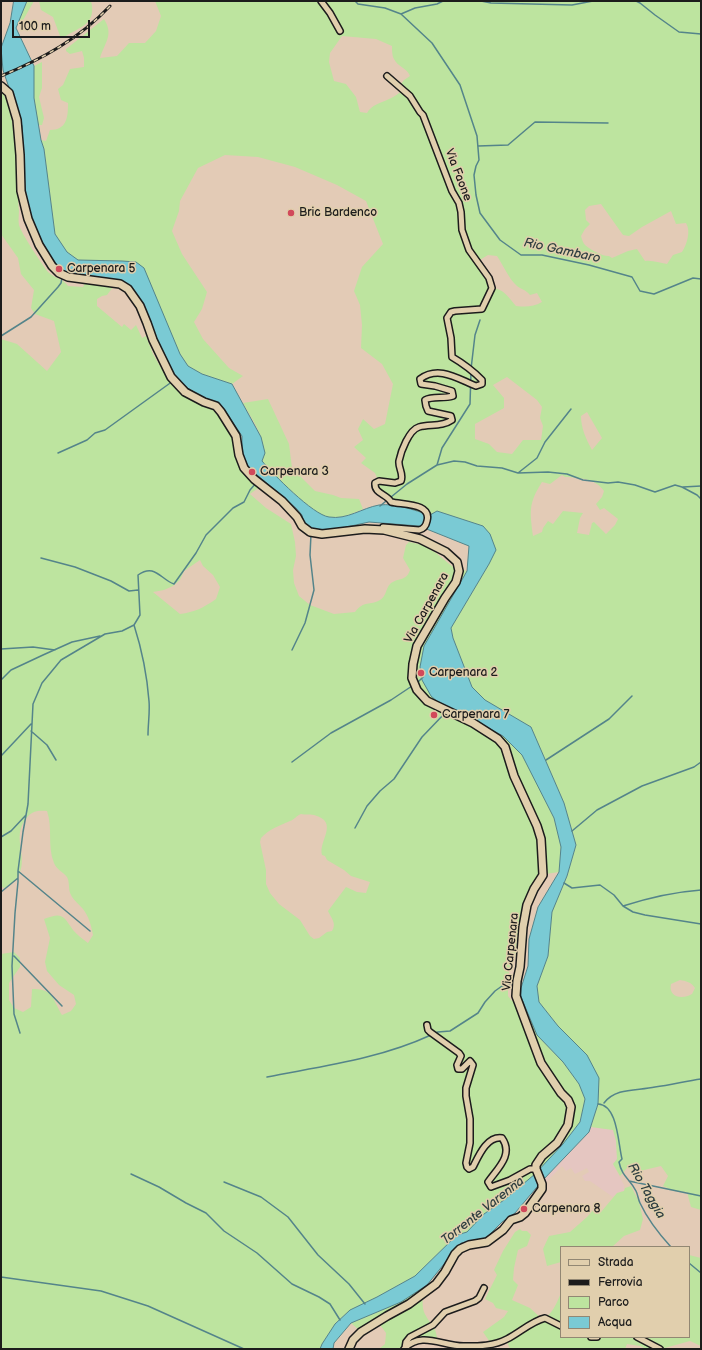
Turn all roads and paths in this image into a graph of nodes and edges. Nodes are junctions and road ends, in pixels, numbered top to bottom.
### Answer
1 (321, 1) edge
2 (340, 31) dead end
3 (387, 76) dead end
4 (1, 86) edge
5 (365, 529) junction
6 (427, 1025) dead end
7 (534, 1169) junction
8 (484, 1288) dead end
9 (560, 1326) edge
10 (639, 1338) edge
11 (404, 1348) edge
12 (349, 1349) edge
13 (660, 1349) edge

1 - 2 street
3 - 5 street, Via Faone
4 - 5 street, Via Carpenara
5 - 7 street, Via Carpenara
6 - 7 street
7 - 12 street
8 - 11 street
9 - 11 street
10 - 13 street

